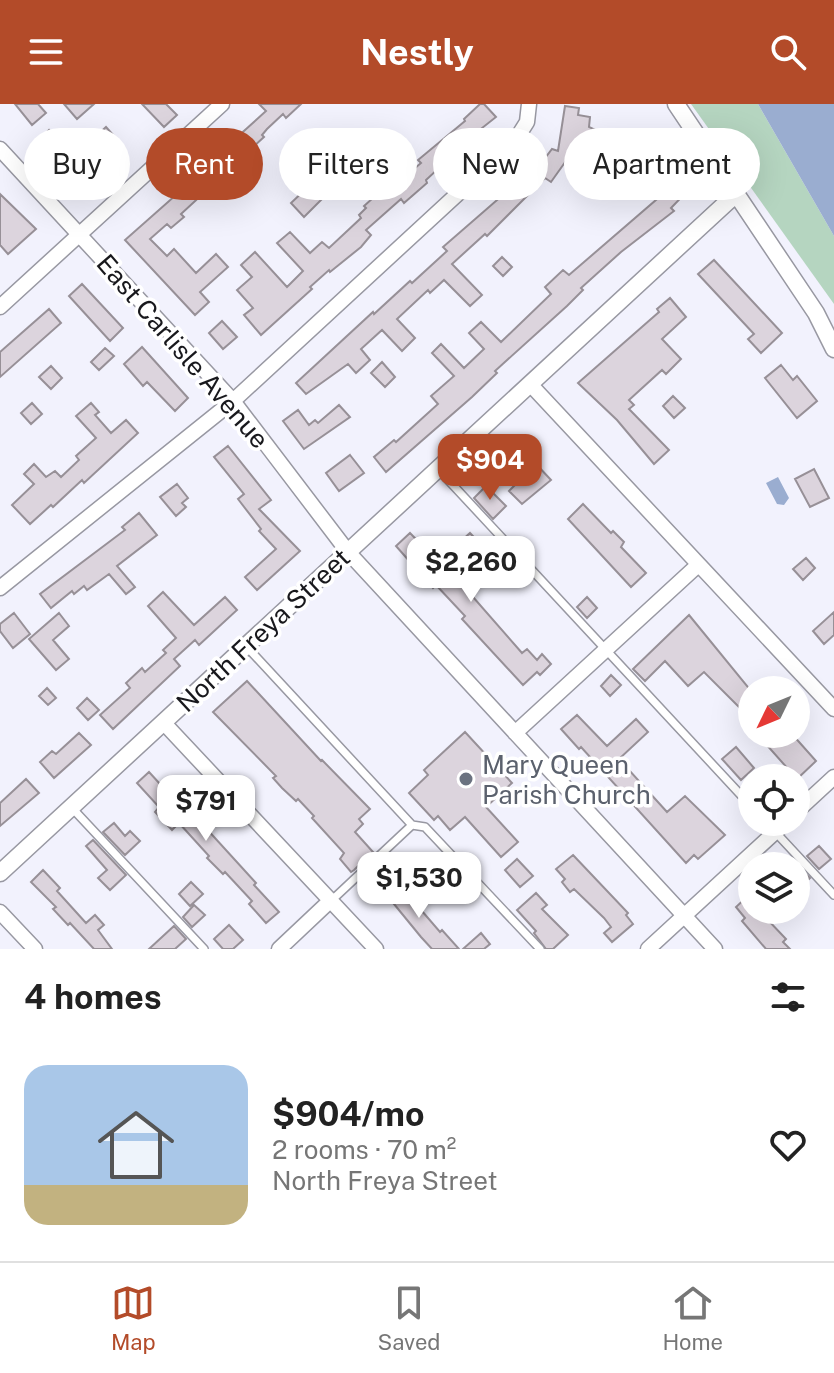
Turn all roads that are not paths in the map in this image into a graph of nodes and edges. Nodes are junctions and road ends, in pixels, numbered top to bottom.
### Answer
1 (529, 104) edge
2 (676, 104) edge
3 (217, 106) edge
4 (692, 128) edge
5 (0, 149) edge
6 (729, 200) edge
7 (742, 200) edge
8 (80, 234) junction
9 (0, 307) edge
10 (834, 349) edge
11 (530, 384) junction
12 (233, 401) junction
13 (438, 469) junction
14 (348, 552) junction
15 (698, 565) junction
16 (0, 588) edge
17 (246, 646) junction
18 (605, 650) junction
19 (834, 709) edge
20 (163, 722) junction
21 (515, 733) junction
22 (834, 777) edge
23 (738, 792) edge
24 (810, 799) edge
25 (71, 807) junction
26 (412, 825) junction
27 (765, 836) edge
28 (785, 836) edge
29 (0, 873) edge
30 (834, 895) edge
31 (331, 900) junction
32 (0, 912) edge
33 (684, 916) junction
34 (35, 949) edge
35 (204, 949) edge
36 (279, 949) edge
37 (376, 949) edge
38 (540, 949) edge
39 (648, 949) edge
40 (715, 949) edge

1 - 12 street
2 - 4 street
3 - 8 street
5 - 8 street, East Carlisle Avenue
6 - 11 street, North Freya Street
7 - 10 street
8 - 9 street
8 - 12 street, East Carlisle Avenue
11 - 13 street, North Freya Street
11 - 15 street
12 - 14 street, East Carlisle Avenue
12 - 16 street
13 - 14 street, North Freya Street
13 - 18 lane
14 - 17 street, North Freya Street
14 - 21 street, East Carlisle Avenue
15 - 18 street
15 - 19 street
17 - 20 street, North Freya Street
17 - 26 lane
18 - 21 street
18 - 23 lane
20 - 25 street, North Freya Street
20 - 31 street
21 - 33 street, East Carlisle Avenue
22 - 24 street
25 - 29 street, North Freya Street
25 - 35 lane
26 - 31 lane
26 - 38 lane
27 - 33 street
28 - 30 lane
31 - 36 street
31 - 37 street
32 - 34 street
33 - 39 street
33 - 40 street, East Carlisle Avenue

